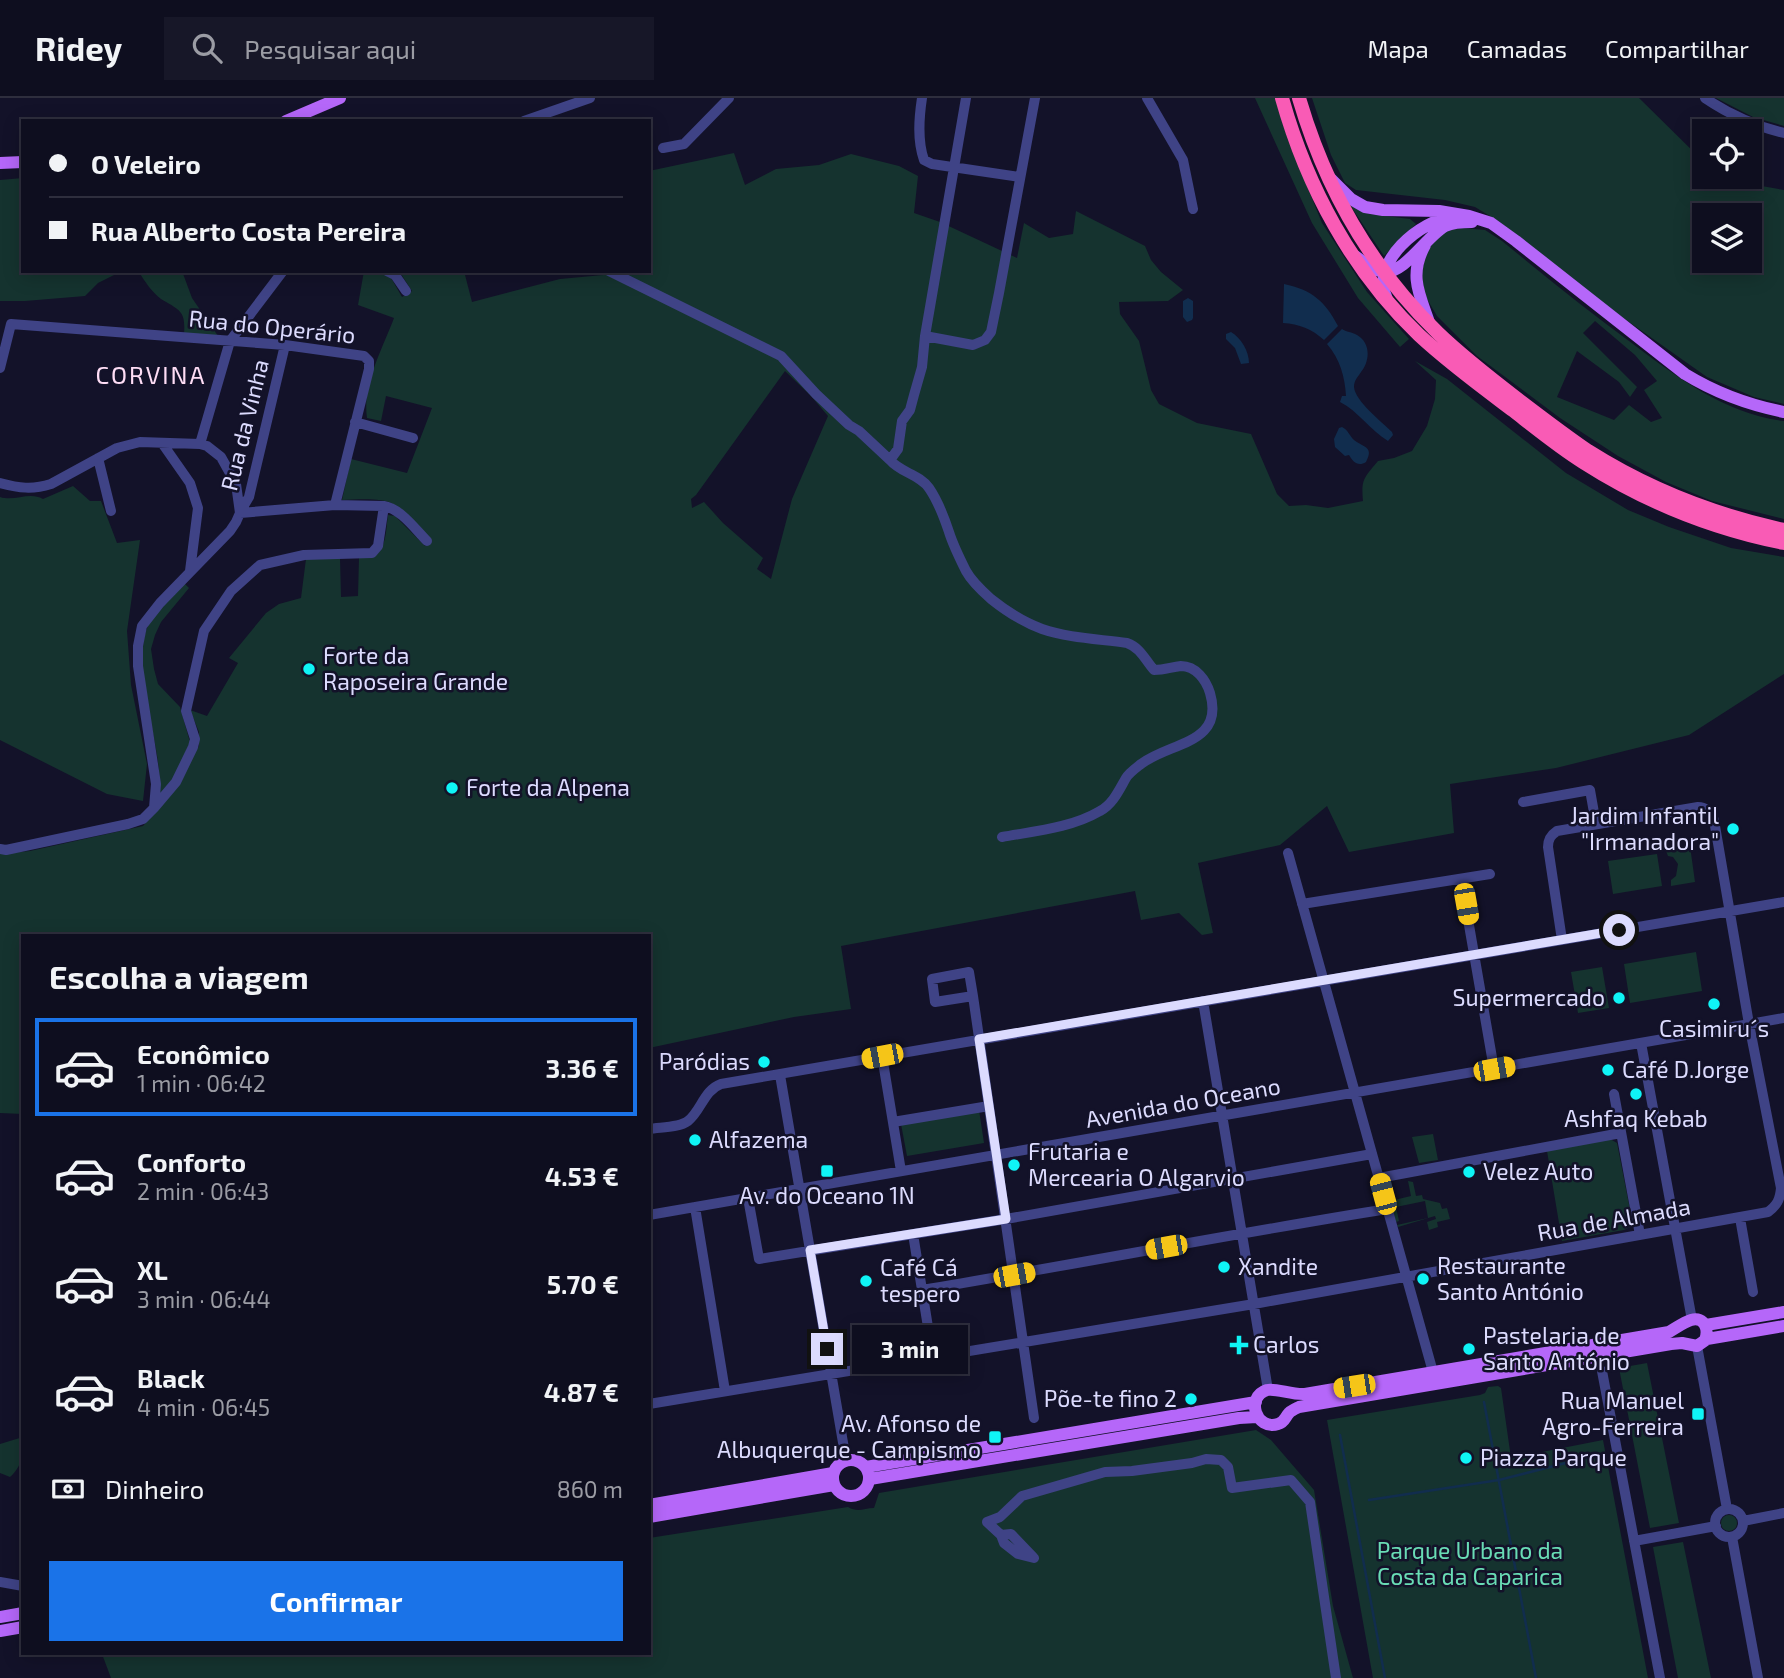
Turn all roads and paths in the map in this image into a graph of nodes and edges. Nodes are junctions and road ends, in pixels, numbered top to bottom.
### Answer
1 (590, 98) edge
2 (729, 98) edge
3 (922, 98) edge
4 (966, 98) edge
5 (1035, 98) edge
6 (1147, 98) edge
7 (1282, 98) edge
8 (1299, 98) edge
9 (1705, 98) edge
10 (336, 100) edge
11 (291, 119) edge
12 (539, 119) edge
13 (1784, 133) edge
14 (663, 148) dead end
15 (21, 162) edge
16 (0, 163) edge
17 (953, 167) junction
18 (1328, 176) junction
19 (1020, 177) junction
20 (1193, 209) dead end
21 (1399, 210) junction
22 (1475, 217) junction
23 (1428, 232) junction
24 (1506, 233) junction
25 (1352, 255) junction
26 (1391, 270) junction
27 (281, 273) edge
28 (391, 273) edge
29 (613, 273) edge
30 (406, 291) dead end
31 (1396, 311) junction
32 (1430, 325) junction
33 (925, 336) junction
34 (230, 341) junction
35 (285, 345) junction
36 (0, 368) edge
37 (1784, 412) edge
38 (355, 422) junction
39 (413, 438) dead end
40 (162, 443) junction
41 (200, 444) junction
42 (98, 458) junction
43 (890, 460) junction
44 (0, 483) edge
45 (335, 505) junction
46 (383, 506) junction
47 (111, 511) dead end
48 (240, 513) junction
49 (1784, 530) edge
50 (427, 541) dead end
51 (1784, 543) edge
52 (190, 571) junction
53 (1523, 802) dead end
54 (153, 808) junction
55 (1596, 824) junction
56 (1002, 837) dead end
57 (0, 849) edge
58 (1288, 853) dead end
59 (1490, 874) dead end
60 (1461, 879) junction
61 (1784, 902) edge
62 (1302, 904) junction
63 (1730, 911) junction
64 (1562, 940) junction
65 (1475, 955) junction
66 (1324, 981) junction
67 (973, 996) junction
68 (1203, 1001) junction
69 (1784, 1018) edge
70 (1749, 1024) junction
71 (979, 1039) junction
72 (1641, 1043) junction
73 (882, 1056) junction
74 (1494, 1069) junction
75 (780, 1075) junction
76 (1355, 1093) junction
77 (1614, 1094) dead end
78 (989, 1106) junction
79 (1222, 1116) junction
80 (893, 1122) junction
81 (651, 1129) edge
82 (1621, 1133) junction
83 (996, 1154) junction
84 (1372, 1154) junction
85 (901, 1171) junction
86 (1379, 1178) junction
87 (1233, 1179) junction
88 (799, 1188) junction
89 (748, 1198) junction
90 (695, 1207) junction
91 (1387, 1209) junction
92 (651, 1215) edge
93 (1740, 1218) junction
94 (1006, 1219) junction
95 (1676, 1228) junction
96 (1242, 1233) junction
97 (913, 1234) junction
98 (1640, 1234) junction
99 (810, 1250) junction
100 (1014, 1275) junction
101 (1406, 1277) junction
102 (922, 1290) junction
103 (1753, 1292) dead end
104 (1254, 1304) junction
105 (1784, 1312) edge
106 (1689, 1321) junction
107 (1706, 1325) junction
108 (1784, 1326) edge
109 (1024, 1342) junction
110 (1697, 1343) junction
111 (933, 1359) junction
112 (1602, 1371) dead end
113 (1433, 1372) junction
114 (831, 1374) junction
115 (1274, 1390) junction
116 (725, 1391) junction
117 (1255, 1402) junction
118 (651, 1404) edge
119 (1289, 1412) junction
120 (1257, 1417) junction
121 (1034, 1418) dead end
122 (846, 1460) junction
123 (868, 1473) junction
124 (834, 1479) junction
125 (651, 1505) edge
126 (1727, 1509) junction
127 (1784, 1513) edge
128 (651, 1517) edge
129 (1743, 1521) junction
130 (1716, 1526) junction
131 (1732, 1537) junction
132 (1634, 1541) junction
133 (1034, 1558) dead end
134 (0, 1582) edge
135 (21, 1587) edge
136 (21, 1613) edge
137 (0, 1618) edge
138 (21, 1627) edge
139 (0, 1631) edge
140 (1336, 1678) edge
141 (1660, 1678) edge
142 (1758, 1678) edge

1 - 12 street
2 - 14 street
3 - 17 street
4 - 17 street
5 - 19 street
6 - 20 street
7 - 25 highway
8 - 18 highway
9 - 13 street
10 - 11 main road
15 - 16 main road
17 - 19 street
17 - 33 street
18 - 21 main road
18 - 26 highway
19 - 33 street
21 - 22 main road
21 - 23 main road
22 - 23 main road
22 - 24 main road
23 - 24 main road
23 - 26 main road
23 - 32 main road
24 - 37 main road
25 - 26 main road
25 - 31 highway
26 - 31 main road
26 - 32 highway
27 - 34 street
28 - 30 street
29 - 43 street
31 - 51 highway
32 - 49 highway
33 - 43 street
34 - 35 street, Rua do Operário
34 - 36 street, Rua do Operário
34 - 41 street
35 - 38 street, Rua do Operário
35 - 48 street, Rua da Vinha
38 - 39 street
38 - 45 street, Rua do Operário
40 - 41 street
40 - 42 street
40 - 52 street
41 - 48 street
42 - 44 street
42 - 47 street
43 - 56 street
45 - 46 street
45 - 48 street
46 - 50 street
46 - 54 street
48 - 52 street, Rua da Vinha
52 - 54 street, Rua da Vinha
53 - 55 street
54 - 57 street
55 - 63 street
55 - 64 street
58 - 62 street
59 - 60 street
60 - 62 street
60 - 65 street
61 - 63 street
62 - 66 street
63 - 64 street
63 - 70 street
64 - 65 street
65 - 66 street
65 - 74 street
66 - 68 street
66 - 76 street
67 - 67 street
67 - 71 street
68 - 71 street
68 - 79 street
69 - 70 street, Avenida do Oceano
70 - 72 street, Avenida do Oceano
70 - 93 street, Rua de Almada
71 - 73 street
71 - 78 street
72 - 74 street, Avenida do Oceano
72 - 95 street
73 - 75 street
73 - 80 street
74 - 76 street, Avenida do Oceano
75 - 81 street
75 - 88 street
76 - 79 street, Avenida do Oceano
76 - 84 street
77 - 82 street
78 - 80 street
78 - 83 street
79 - 83 street, Avenida do Oceano
79 - 87 street
80 - 85 street
82 - 86 street
82 - 98 street
83 - 85 street, Avenida do Oceano
83 - 94 street
84 - 86 street
84 - 87 street
85 - 88 street, Avenida do Oceano
86 - 91 street
87 - 94 street
87 - 96 street
88 - 89 street, Avenida do Oceano
88 - 99 street
89 - 90 street, Avenida do Oceano
89 - 99 street
90 - 92 street, Avenida do Oceano
90 - 116 street
91 - 96 street
91 - 101 street
93 - 95 street, Rua de Almada
93 - 103 street
94 - 97 street
94 - 100 street
95 - 98 street, Rua de Almada
95 - 106 street
96 - 100 street
96 - 104 street
97 - 99 street
97 - 102 street
98 - 101 street, Rua de Almada
99 - 114 street
100 - 102 street
100 - 109 street
101 - 104 street, Rua de Almada
101 - 113 street
102 - 111 street
104 - 109 street, Rua de Almada
104 - 115 street
105 - 107 main road
106 - 107 main road
106 - 110 main road
106 - 113 main road
107 - 110 main road
108 - 110 main road
109 - 111 street, Rua de Almada
109 - 121 street
110 - 119 main road
110 - 126 street
111 - 114 street, Rua de Almada
112 - 132 street
113 - 115 main road
114 - 116 street, Rua de Almada
114 - 122 street
115 - 117 main road
115 - 119 main road
116 - 118 street, Rua de Almada
117 - 120 main road
117 - 123 main road
119 - 120 main road
120 - 123 main road
122 - 123 main road
122 - 124 main road
123 - 124 main road
124 - 125 main road
124 - 128 main road
126 - 129 street
126 - 130 street
127 - 129 street
129 - 131 street
130 - 131 street
130 - 132 street
131 - 142 street
132 - 141 street
133 - 140 street
134 - 135 street
136 - 137 main road
138 - 139 main road

